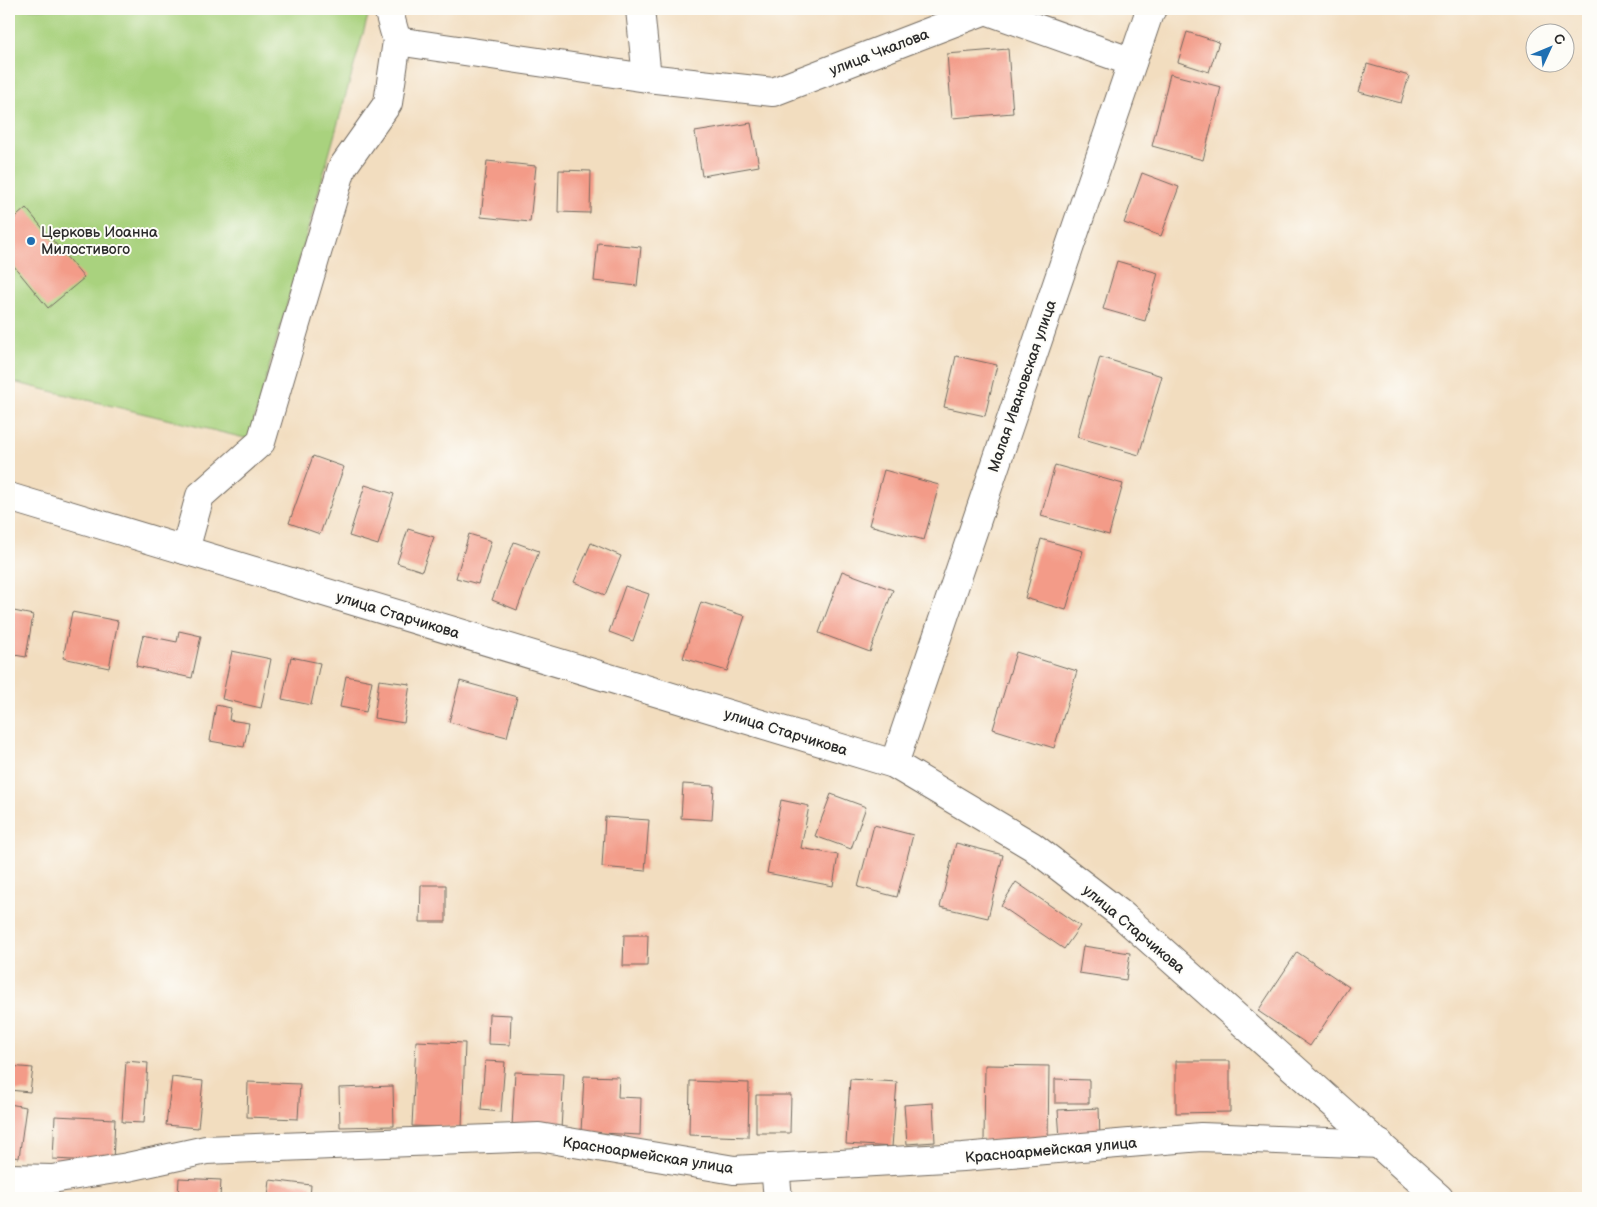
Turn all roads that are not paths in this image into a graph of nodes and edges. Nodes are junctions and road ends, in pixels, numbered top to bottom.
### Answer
1 (388, 9) edge
2 (640, 9) edge
3 (1152, 9) edge
4 (981, 10) edge
5 (397, 41) junction
6 (1132, 62) junction
7 (647, 78) junction
8 (9, 497) edge
9 (185, 550) junction
10 (894, 764) junction
11 (1380, 1144) junction
12 (775, 1168) junction
13 (9, 1178) edge
14 (778, 1198) edge
15 (1439, 1198) edge

1 - 5 street
2 - 7 street
3 - 6 street, Малая Ивановская улица
4 - 6 street, улица Чкалова
4 - 7 street, улица Чкалова
5 - 7 street, улица Чкалова
5 - 9 street
6 - 10 street, Малая Ивановская улица
8 - 9 street, улица Старчикова
9 - 10 street, улица Старчикова
10 - 11 street, улица Старчикова
11 - 12 street, Красноармейская улица
11 - 15 street, улица Старчикова
12 - 13 street, Красноармейская улица
12 - 14 street

